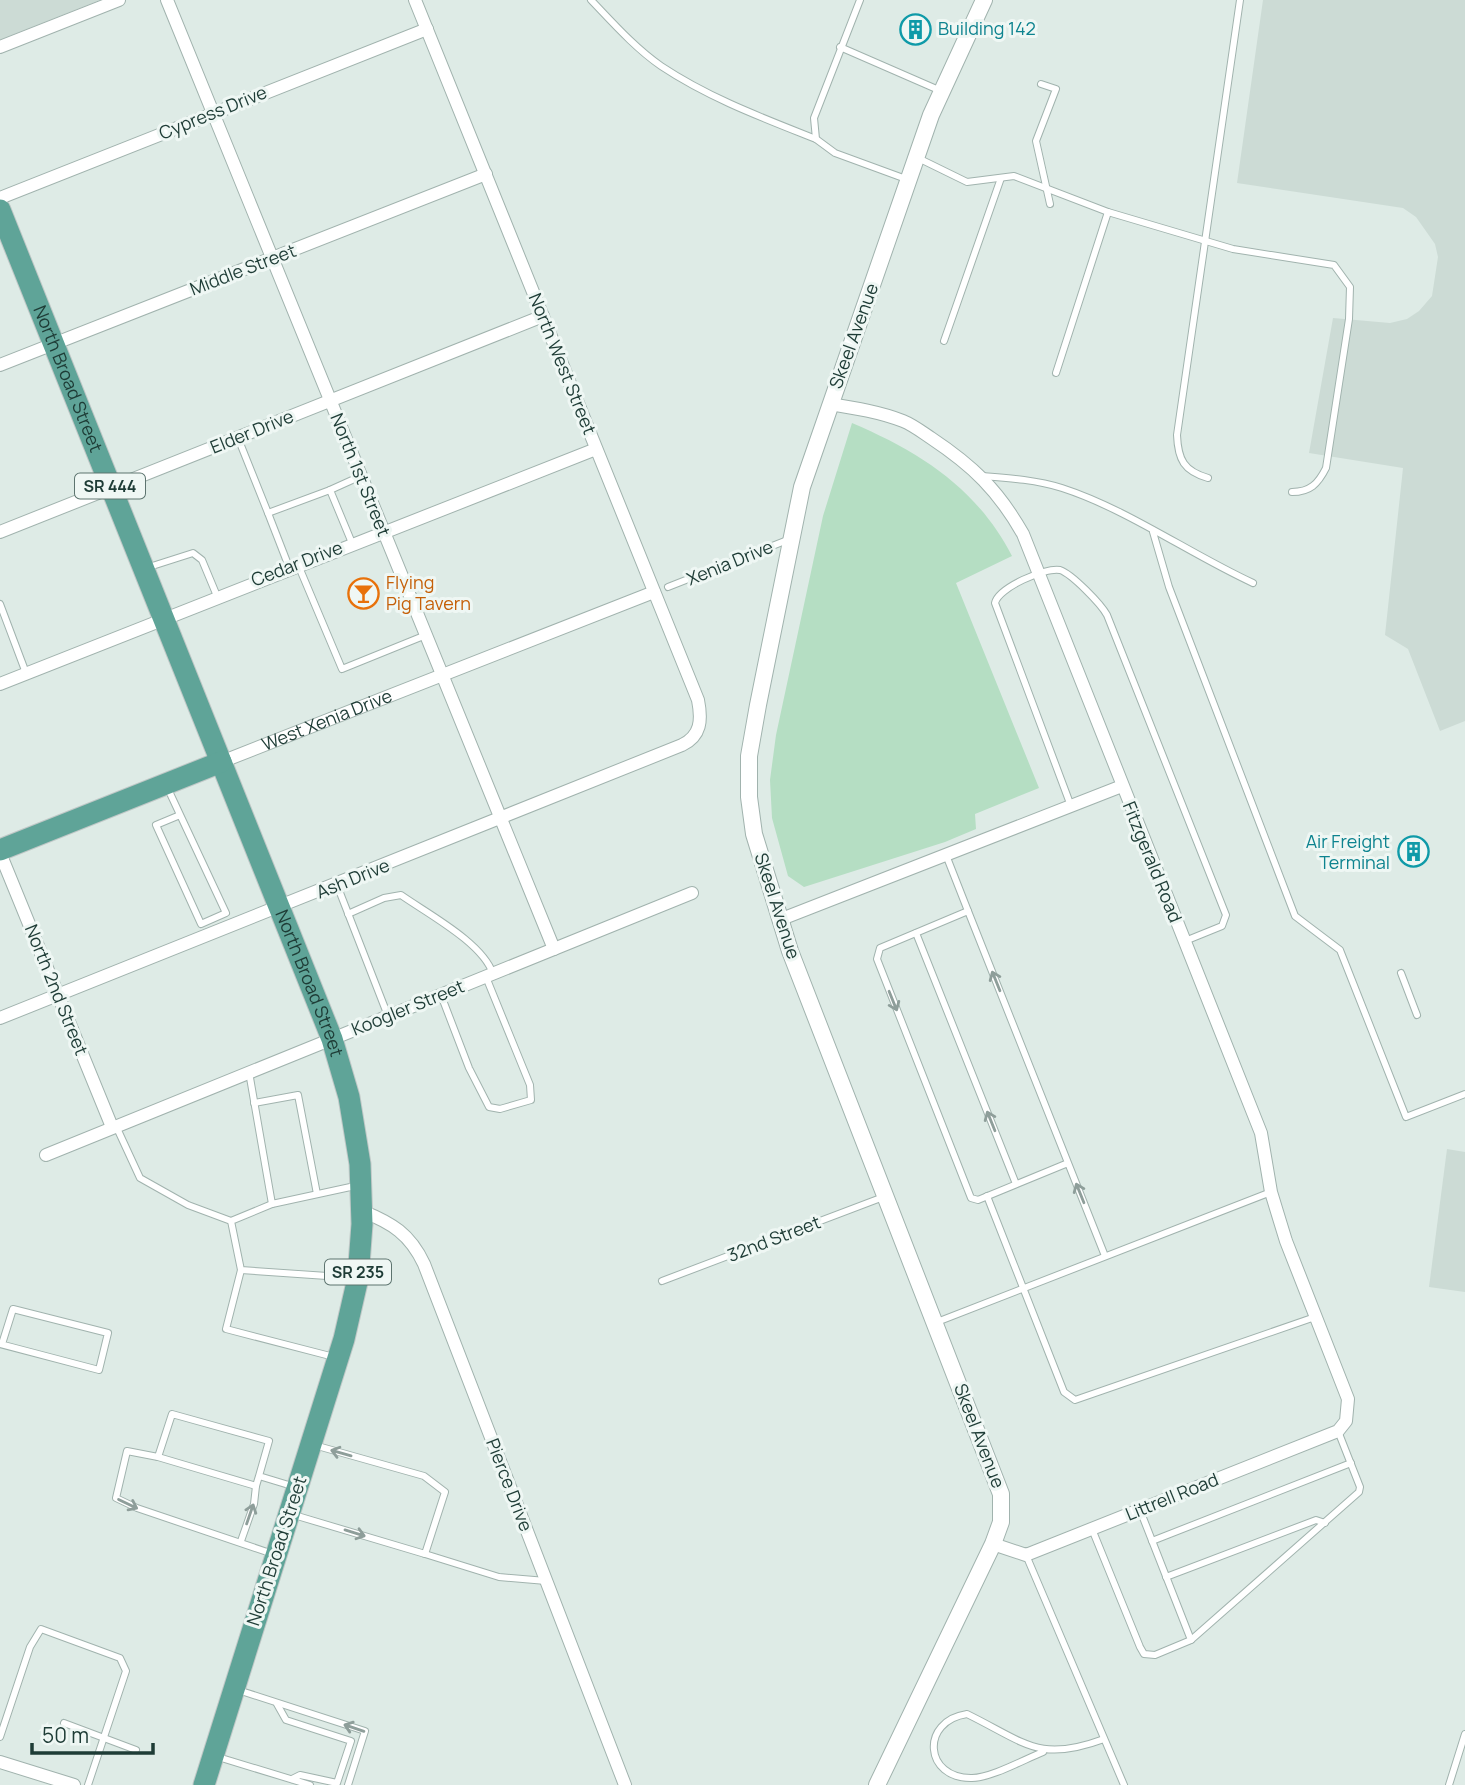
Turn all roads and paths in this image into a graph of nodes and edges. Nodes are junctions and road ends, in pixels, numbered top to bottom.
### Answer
1 (119, 0) edge
2 (167, 0) edge
3 (415, 0) edge
4 (591, 0) edge
5 (860, 0) edge
6 (984, 0) edge
7 (1240, 0) edge
8 (427, 29) junction
9 (0, 47) edge
10 (840, 47) junction
11 (1041, 84) dead end
12 (943, 91) junction
13 (213, 113) junction
14 (816, 139) junction
15 (918, 158) junction
16 (486, 174) junction
17 (1000, 178) junction
18 (910, 180) junction
19 (1046, 189) junction
20 (0, 198) edge
21 (1050, 204) dead end
22 (0, 210) edge
23 (1108, 212) junction
24 (1205, 241) junction
25 (272, 258) junction
26 (543, 316) junction
27 (944, 341) dead end
28 (54, 344) junction
29 (0, 365) edge
30 (1056, 373) dead end
31 (330, 401) junction
32 (830, 404) junction
33 (238, 438) junction
34 (597, 449) junction
35 (983, 476) junction
36 (361, 477) junction
37 (1208, 478) dead end
38 (111, 489) junction
39 (330, 490) junction
40 (1293, 492) dead end
41 (268, 513) junction
42 (0, 531) edge
43 (383, 531) junction
44 (1153, 533) junction
45 (791, 539) junction
46 (352, 543) junction
47 (293, 566) junction
48 (145, 568) junction
49 (1039, 575) junction
50 (1253, 583) dead end
51 (668, 587) dead end
52 (654, 592) junction
53 (217, 596) junction
54 (0, 604) edge
55 (164, 617) junction
56 (426, 635) junction
57 (26, 673) junction
58 (442, 676) junction
59 (0, 684) edge
60 (698, 729) joint
61 (221, 761) junction
62 (166, 784) junction
63 (1122, 786) junction
64 (1071, 806) junction
65 (180, 815) junction
66 (500, 819) junction
67 (0, 851) edge
68 (946, 855) junction
69 (337, 886) junction
70 (692, 893) dead end
71 (280, 908) junction
72 (968, 911) junction
73 (226, 913) junction
74 (348, 914) junction
75 (779, 919) junction
76 (233, 927) junction
77 (916, 933) junction
78 (1183, 942) junction
79 (554, 949) junction
80 (1401, 973) dead end
81 (489, 975) junction
82 (58, 995) junction
83 (441, 995) junction
84 (1417, 1015) dead end
85 (388, 1016) junction
86 (0, 1018) edge
87 (332, 1039) junction
88 (249, 1072) junction
89 (1465, 1094) edge
90 (254, 1103) junction
91 (114, 1126) junction
92 (46, 1155) dead end
93 (1068, 1163) junction
94 (1016, 1184) junction
95 (361, 1185) junction
96 (1271, 1192) junction
97 (317, 1194) junction
98 (886, 1196) junction
99 (987, 1196) junction
100 (272, 1204) junction
101 (362, 1211) junction
102 (231, 1221) junction
103 (1105, 1256) junction
104 (241, 1270) junction
105 (358, 1278) junction
106 (662, 1281) dead end
107 (1023, 1288) junction
108 (1315, 1317) junction
109 (935, 1322) junction
110 (1, 1344) edge
111 (338, 1358) junction
112 (1342, 1426) junction
113 (311, 1445) junction
114 (158, 1457) junction
115 (1350, 1463) junction
116 (259, 1476) junction
117 (256, 1486) junction
118 (298, 1488) junction
119 (1140, 1510) junction
120 (289, 1513) junction
121 (1325, 1523) junction
122 (1092, 1529) junction
123 (241, 1541) junction
124 (1152, 1541) junction
125 (993, 1544) junction
126 (425, 1554) junction
127 (276, 1555) junction
128 (1026, 1555) junction
129 (1166, 1577) junction
130 (546, 1581) junction
131 (1191, 1640) junction
132 (233, 1689) junction
133 (277, 1704) junction
134 (64, 1723) dead end
135 (1465, 1734) edge
136 (0, 1737) edge
137 (104, 1738) junction
138 (1104, 1739) junction
139 (136, 1750) dead end
140 (1043, 1752) junction
141 (212, 1756) junction
142 (0, 1762) edge
143 (292, 1779) junction
144 (74, 1785) edge
145 (88, 1785) edge
146 (204, 1785) edge
147 (310, 1785) edge
148 (348, 1785) edge
149 (625, 1785) edge
150 (877, 1785) edge
151 (1124, 1785) edge
152 (1449, 1785) edge

1 - 9 street
2 - 13 street, North 1st Street
3 - 8 street, North West Street
4 - 14 lane
5 - 10 lane
6 - 12 street, Skeel Avenue
7 - 24 lane
8 - 13 street, Cypress Drive
8 - 16 street, North West Street
10 - 12 lane
10 - 14 lane
11 - 19 lane
12 - 15 street, Skeel Avenue
13 - 20 street, Cypress Drive
13 - 25 street, North 1st Street
14 - 18 lane
15 - 17 lane
15 - 18 street, Skeel Avenue
16 - 25 street, Middle Street
16 - 26 street, North West Street
17 - 19 lane
17 - 27 lane
18 - 32 street, Skeel Avenue
19 - 21 lane
19 - 23 lane
22 - 28 main road, North Broad Street / SR 444
23 - 24 lane
23 - 30 lane
24 - 37 lane
24 - 40 lane
25 - 28 street, Middle Street
25 - 31 street, North 1st Street
26 - 31 street, Elder Drive
26 - 34 street, North West Street
28 - 29 street, Middle Street
28 - 38 main road, North Broad Street / SR 444
31 - 33 street, Elder Drive
31 - 36 street, North 1st Street
32 - 35 street, Fitzgerald Road
32 - 45 street, Skeel Avenue
33 - 38 street, Elder Drive
33 - 41 lane
34 - 43 street, Cedar Drive
34 - 52 street, North West Street
35 - 44 lane
35 - 49 street, Fitzgerald Road
36 - 39 lane
36 - 43 street, North 1st Street
38 - 42 street, Elder Drive
38 - 48 main road, North Broad Street / SR 444
39 - 41 lane
39 - 46 lane
41 - 47 lane
43 - 46 street, Cedar Drive
43 - 56 street, North 1st Street
44 - 50 lane
44 - 89 lane
45 - 51 lane, Xenia Drive
45 - 75 street, Skeel Avenue
46 - 47 street, Cedar Drive
47 - 53 street, Cedar Drive
47 - 56 lane
48 - 53 lane
48 - 55 main road, North Broad Street / SR 444
49 - 63 street, Fitzgerald Road
49 - 64 lane
49 - 78 lane
52 - 58 street, West Xenia Drive
52 - 60 street, North West Street
53 - 55 street, Cedar Drive
54 - 57 lane
55 - 57 street, Cedar Drive
55 - 61 main road, North Broad Street / SR 444
56 - 58 street, North 1st Street
57 - 59 street, Cedar Drive
58 - 61 street, West Xenia Drive
58 - 66 street, North 1st Street
60 - 66 street, Ash Drive
61 - 62 main road, West Xenia Drive
61 - 71 main road, North Broad Street / SR 235
62 - 65 lane
62 - 67 main road, West Xenia Drive
63 - 64 street
63 - 78 street, Fitzgerald Road
64 - 68 street
65 - 73 lane
65 - 73 lane
66 - 69 street, Ash Drive
66 - 79 street, North 1st Street
67 - 82 street, North 2nd Street
68 - 72 lane
68 - 75 street
69 - 71 street, Ash Drive
69 - 74 lane
70 - 79 street, Koogler Street
71 - 76 street, Ash Drive
71 - 87 main road, North Broad Street / SR 235
72 - 77 lane
93 -> 72 lane
73 - 76 lane
74 - 81 lane
74 - 85 lane
75 - 98 street, Skeel Avenue
76 - 82 street, Ash Drive
94 -> 77 lane
77 -> 99 lane
78 - 96 street, Fitzgerald Road
79 - 81 street, Koogler Street
80 - 84 lane
81 - 83 street, Koogler Street
81 - 83 lane
82 - 86 street, Ash Drive
82 - 91 street, North 2nd Street
83 - 85 street, Koogler Street
85 - 87 street, Koogler Street
87 - 88 street, Koogler Street
87 - 95 main road, North Broad Street / SR 235
88 - 90 lane
88 - 91 street, Koogler Street
90 - 97 lane
90 - 100 lane
91 - 92 street, Koogler Street
91 - 102 lane
93 - 94 lane
103 -> 93 lane
94 - 99 lane
95 - 97 lane
95 - 101 main road, North Broad Street / SR 235
96 - 103 lane
96 - 108 street, Fitzgerald Road
97 - 100 lane
98 - 106 lane, 32nd Street
98 - 109 street, Skeel Avenue
99 - 107 lane
100 - 102 lane
101 - 105 main road, North Broad Street / SR 235
101 - 130 street, Pierce Drive
102 - 104 lane
103 - 107 lane
104 - 105 lane
104 - 111 lane
105 - 111 main road, North Broad Street / SR 235
107 - 108 lane
107 - 109 lane
108 - 112 street, Fitzgerald Road
109 - 125 street, Skeel Avenue
110 - 110 lane
111 - 113 main road, North Broad Street / SR 235
112 - 115 lane
112 - 119 street, Littrell Road
113 - 118 main road, North Broad Street / SR 235
126 -> 113 lane
114 - 116 lane
114 - 117 lane
114 -> 123 lane
115 - 121 lane
115 - 124 lane
116 - 117 lane
116 - 118 lane
123 -> 117 lane
118 - 120 main road, North Broad Street / SR 235
119 - 122 street, Littrell Road
119 - 124 lane
120 -> 126 lane
120 - 127 main road, North Broad Street / SR 235
121 - 129 lane
121 - 131 lane
122 - 128 street, Littrell Road
122 - 131 lane
123 - 127 lane
124 - 129 lane
125 - 128 street
125 - 150 street, Skeel Avenue
126 - 130 lane
127 - 132 main road, North Broad Street / SR 235
128 - 138 lane
129 - 131 lane
130 - 149 street, Pierce Drive
132 - 133 lane
132 - 141 main road, North Broad Street / SR 235
133 - 143 lane
148 -> 133 lane
134 - 137 lane
135 - 152 lane
136 - 137 lane
137 - 139 lane
137 - 145 lane
138 - 140 lane
138 - 151 lane
140 - 140 lane
141 - 143 lane
141 - 146 main road, North Broad Street / SR 235
142 - 144 street
143 - 147 lane

